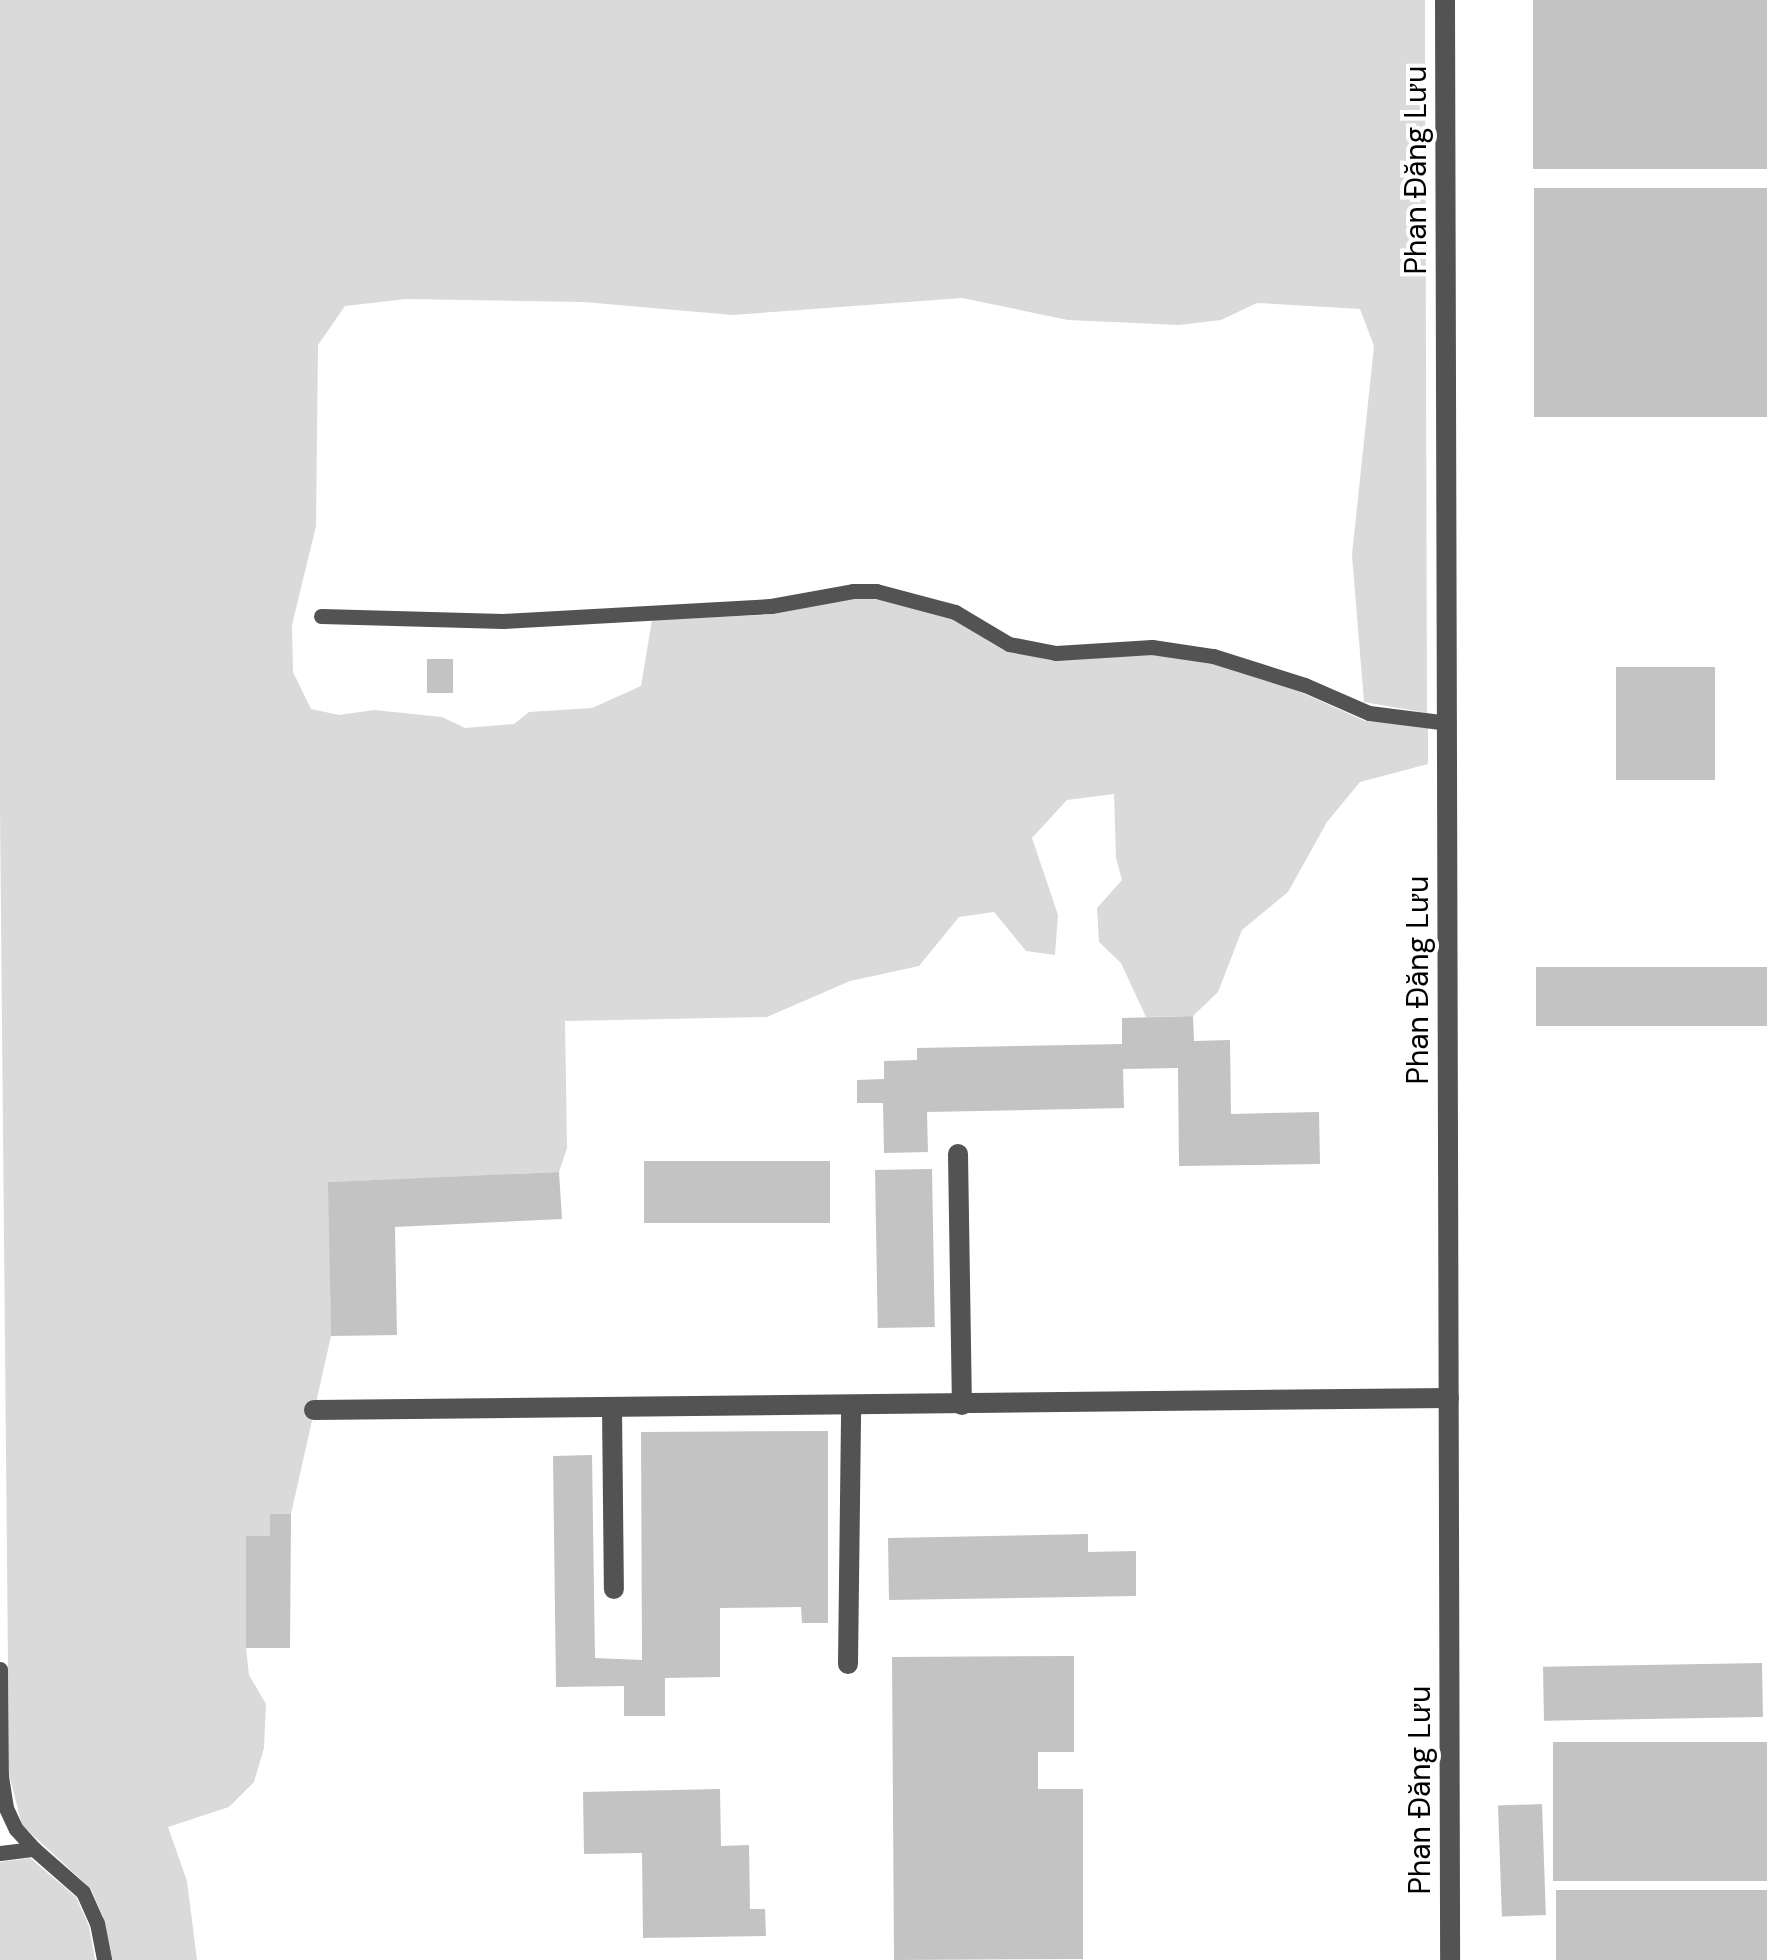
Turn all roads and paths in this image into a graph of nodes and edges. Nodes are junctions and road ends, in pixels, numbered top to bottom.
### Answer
1 (1446, 0) edge
2 (321, 616) dead end
3 (1448, 723) junction
4 (958, 1154) dead end
5 (1450, 1398) junction
6 (962, 1406) junction
7 (851, 1407) junction
8 (612, 1408) junction
9 (314, 1410) dead end
10 (614, 1589) dead end
11 (848, 1664) dead end
12 (0, 1669) edge
13 (34, 1849) junction
14 (0, 1853) edge
15 (104, 1960) edge
16 (1450, 1960) edge

1 - 3 street, Phan Đăng Lưu
2 - 3 lane
3 - 5 street, Phan Đăng Lưu
4 - 6 street
5 - 6 street
5 - 16 street, Phan Đăng Lưu
6 - 7 street
7 - 8 street
7 - 11 street
8 - 9 street
8 - 10 street
12 - 13 lane
13 - 14 lane
13 - 15 lane

